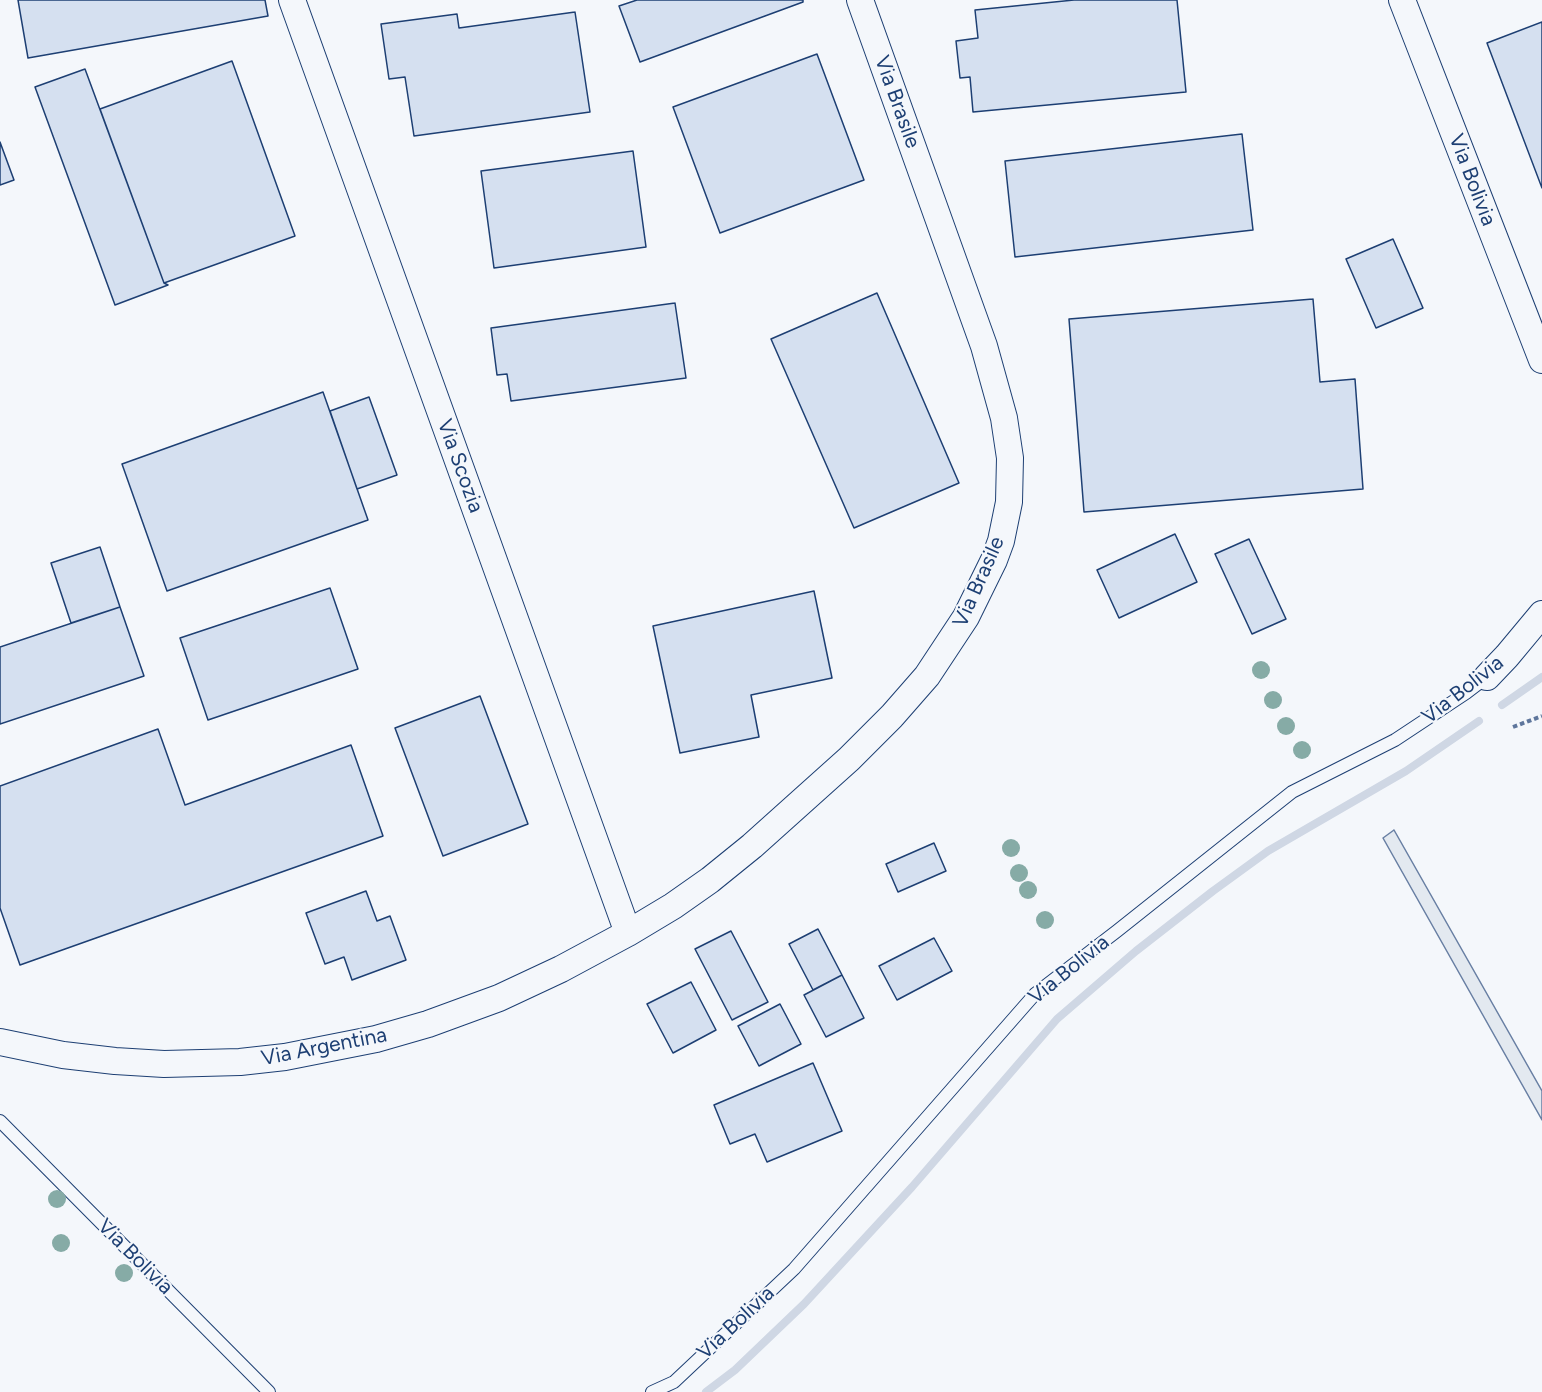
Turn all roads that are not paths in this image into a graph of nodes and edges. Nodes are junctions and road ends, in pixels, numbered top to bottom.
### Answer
1 (292, 0) edge
2 (860, 0) edge
3 (1402, 0) edge
4 (1542, 360) edge
5 (1542, 614) edge
6 (1486, 677) joint
7 (628, 933) junction
8 (0, 1042) edge
9 (0, 1121) edge
10 (269, 1392) edge
11 (652, 1392) edge

1 - 7 street, Via Scozia
2 - 7 street, Via Brasile
3 - 4 street, Via Bolivia
5 - 6 street, Via Bolivia
6 - 11 lane, Via Bolivia
7 - 8 street, Via Argentina
9 - 10 lane, Via Bolivia

